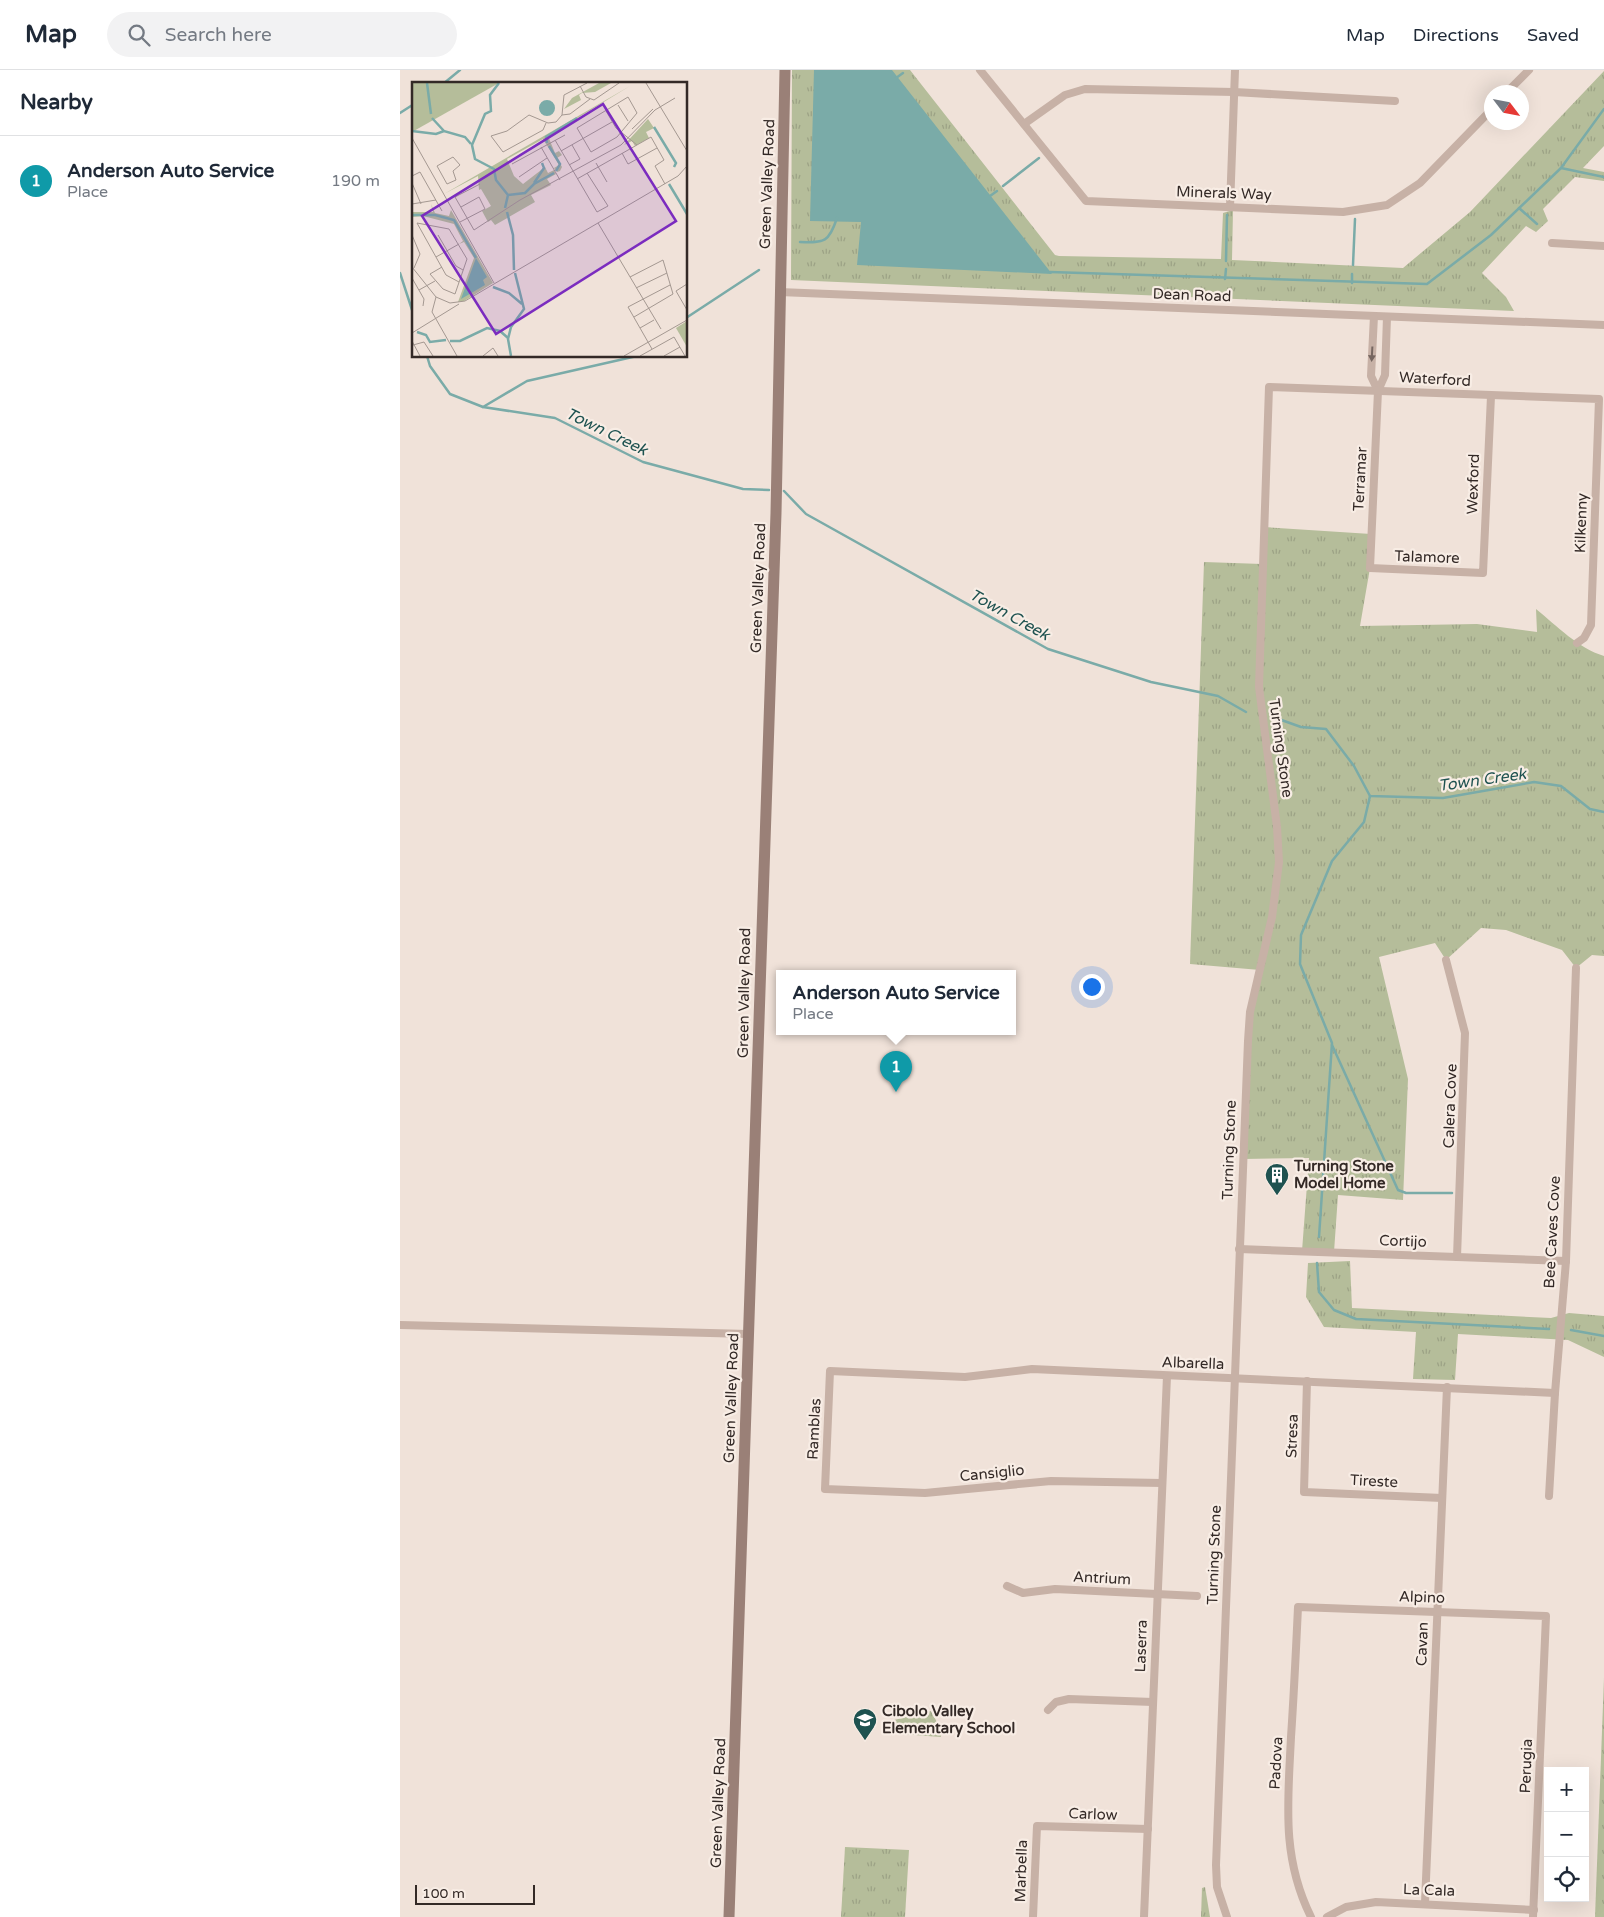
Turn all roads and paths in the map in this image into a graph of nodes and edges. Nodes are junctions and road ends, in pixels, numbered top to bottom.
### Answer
1 (785, 70) edge
2 (980, 70) edge
3 (1235, 70) edge
4 (1529, 70) edge
5 (1515, 85) edge
6 (1234, 92) junction
7 (1395, 101) dead end
8 (1484, 117) edge
9 (1024, 124) junction
10 (1230, 207) junction
11 (1552, 243) dead end
12 (1604, 246) edge
13 (779, 292) junction
14 (1374, 316) junction
15 (1387, 317) junction
16 (1604, 325) edge
17 (1269, 387) joint
18 (1378, 391) junction
19 (1491, 396) junction
20 (1599, 399) joint
21 (1370, 568) joint
22 (1483, 573) joint
23 (1577, 643) dead end
24 (1446, 960) dead end
25 (1576, 968) dead end
26 (1239, 1248) junction
27 (1457, 1257) junction
28 (1566, 1261) junction
29 (400, 1325) edge
30 (748, 1334) junction
31 (830, 1371) joint
32 (1167, 1376) junction
33 (1234, 1378) junction
34 (1307, 1381) junction
35 (1447, 1387) junction
36 (1555, 1393) junction
37 (1162, 1482) junction
38 (825, 1489) joint
39 (1304, 1492) joint
40 (1549, 1496) dead end
41 (1442, 1498) junction
42 (1007, 1586) dead end
43 (1157, 1594) junction
44 (1197, 1596) dead end
45 (1298, 1607) joint
46 (1437, 1611) junction
47 (1546, 1616) joint
48 (1152, 1702) junction
49 (1048, 1710) dead end
50 (1037, 1826) joint
51 (1148, 1829) junction
52 (1425, 1903) junction
53 (1534, 1913) edge
54 (729, 1917) edge
55 (1033, 1917) edge
56 (1144, 1917) edge
57 (1227, 1917) edge
58 (1311, 1917) edge
59 (1327, 1917) edge

1 - 13 street, Green Valley Road
2 - 9 street, Minerals Way
3 - 6 street
4 - 5 street
6 - 7 street
6 - 9 street
6 - 10 street
8 - 10 street, Minerals Way
9 - 10 street, Minerals Way
11 - 12 street
13 - 14 street, Dean Road
13 - 30 street, Green Valley Road
14 - 15 street, Dean Road
14 -> 18 street, Terramar
15 - 16 street, Dean Road
15 - 18 street, Terramar
17 - 18 street, Waterford
17 - 26 street, Turning Stone
18 - 19 street, Waterford
18 - 21 street, Terramar
19 - 20 street, Waterford
19 - 22 street, Wexford
20 - 23 street, Kilkenny
21 - 22 street, Talamore
24 - 27 street, Calera Cove
25 - 28 street, Bee Caves Cove
26 - 27 street, Cortijo
26 - 33 street, Turning Stone
27 - 28 street, Cortijo
28 - 36 street, Bee Caves Cove
29 - 30 street
30 - 54 street, Green Valley Road
31 - 32 street, Albarella
31 - 38 street, Ramblas
32 - 33 street, Albarella
32 - 37 street, Laserra
33 - 34 street, Albarella
33 - 57 street, Turning Stone
34 - 35 street, Albarella
34 - 39 street, Stresa
35 - 36 street, Albarella
35 - 41 street, Cavan
36 - 40 street, Bee Caves Cove
37 - 38 street, Cansiglio
37 - 43 street, Laserra
39 - 41 street, Tireste
41 - 46 street, Cavan
42 - 43 street, Antrium
43 - 44 street, Antrium
43 - 48 street, Laserra
45 - 46 street, Alpino
45 - 58 street, Padova
46 - 47 street, Alpino
46 - 52 street, Cavan
47 - 53 street, Perugia
48 - 49 street
48 - 51 street, Laserra
50 - 51 street, Carlow
50 - 55 street, Marbella
51 - 56 street, Laserra
52 - 53 street, La Cala
52 - 59 street, La Cala

